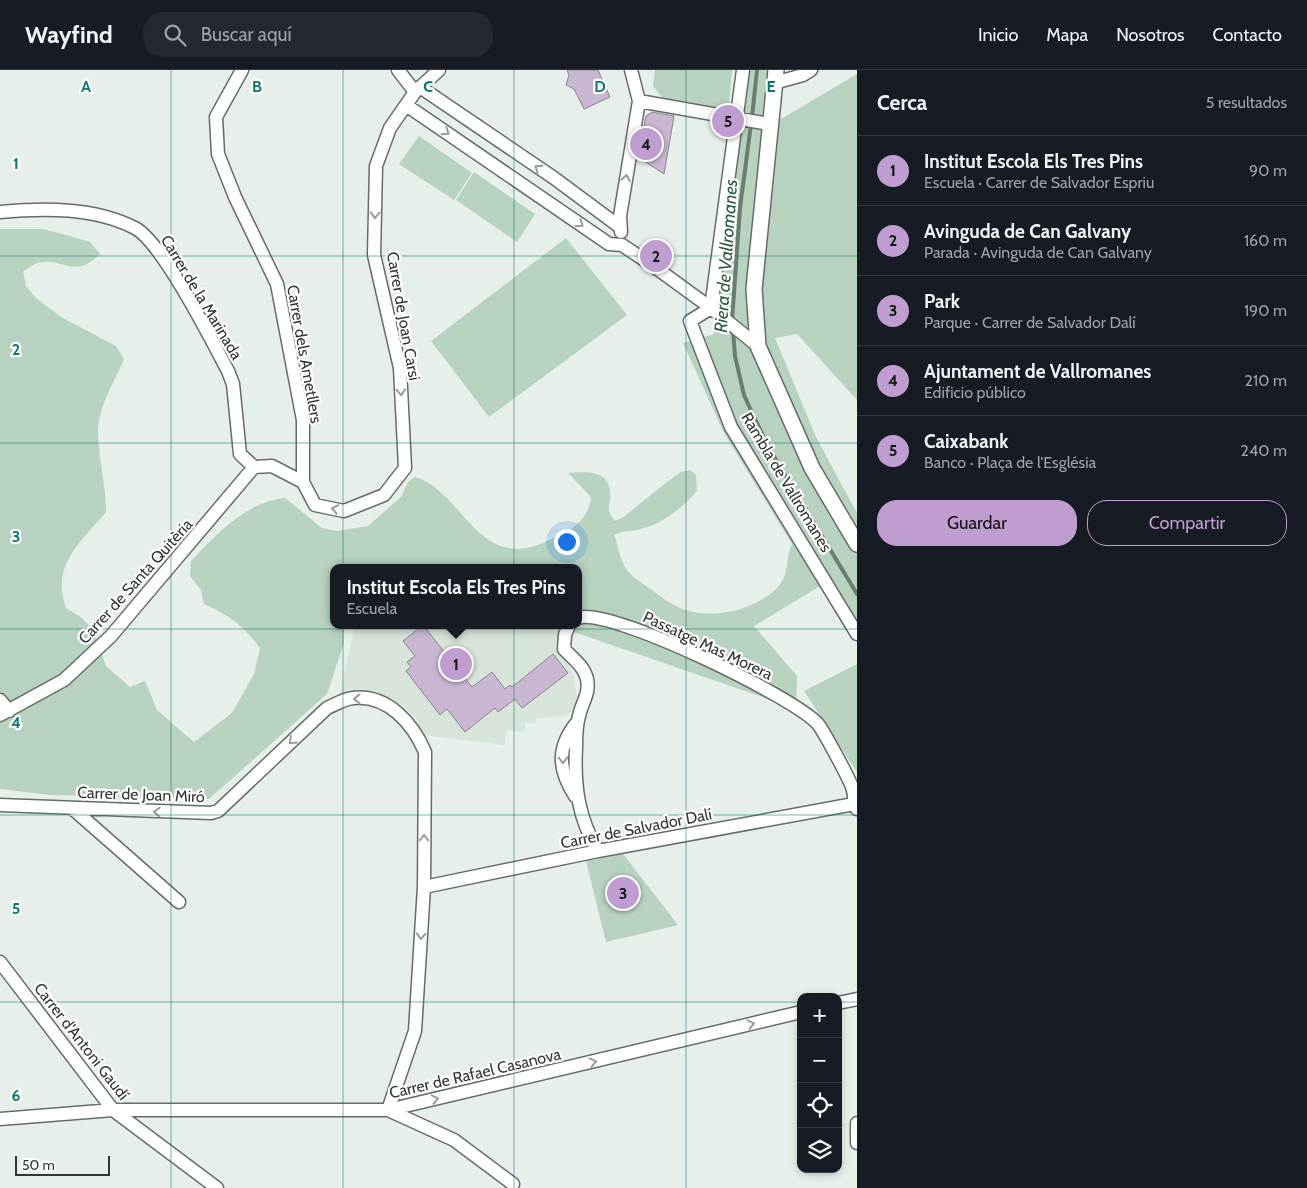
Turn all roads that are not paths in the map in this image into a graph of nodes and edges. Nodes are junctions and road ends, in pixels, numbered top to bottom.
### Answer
1 (242, 70) edge
2 (398, 70) edge
3 (439, 70) edge
4 (631, 70) edge
5 (743, 70) edge
6 (811, 70) edge
7 (775, 77) edge
8 (417, 90) junction
9 (639, 101) junction
10 (406, 105) junction
11 (736, 118) junction
12 (769, 124) junction
13 (0, 212) edge
14 (620, 227) junction
15 (622, 245) junction
16 (711, 308) junction
17 (758, 346) junction
18 (254, 468) junction
19 (303, 482) junction
20 (857, 544) edge
21 (582, 616) edge
22 (567, 629) edge
23 (857, 634) edge
24 (0, 700) edge
25 (4, 713) edge
26 (0, 805) edge
27 (856, 806) edge
28 (72, 808) junction
29 (598, 851) junction
30 (424, 887) junction
31 (179, 902) dead end
32 (0, 962) edge
33 (857, 999) edge
34 (842, 1002) edge
35 (797, 1013) edge
36 (113, 1110) junction
37 (388, 1110) junction
38 (0, 1119) edge
39 (857, 1123) edge
40 (857, 1143) edge
41 (513, 1184) dead end
42 (217, 1188) edge

1 - 19 street, Carrer dels Ametllers
2 - 8 street
3 - 8 street, Carrer de Joan Carsi
4 - 9 street
5 - 11 street
6 - 7 street
7 - 12 street, Rambla de Vallromanes
8 - 10 street, Carrer de Joan Carsi
14 -> 8 street
9 - 11 street
14 -> 9 street
10 -> 15 street
10 -> 19 street, Carrer de Joan Carsi
11 - 12 street
11 - 16 street
12 - 17 street, Rambla de Vallromanes
13 - 18 street, Carrer de la Marinada
14 - 15 street
15 - 16 street
16 - 17 street
16 - 23 street, Rambla de Vallromanes
17 - 20 street, Rambla de Vallromanes
18 - 19 street
18 - 25 street, Carrer de Santa Quitèria
21 - 27 street, Passatge Mas Morera
22 - 29 street
24 - 25 street
26 - 28 street, Carrer de Joan Miró
27 - 29 street, Carrer de Salvador Dalí
30 -> 28 street, Carrer de Joan Miró
28 - 31 street
29 - 30 street, Carrer de Salvador Dalí
30 -> 37 street
32 - 36 street, Carrer d'Antoni Gaudí
33 - 34 street
37 -> 35 street, Carrer de Rafael Casanova
36 - 37 street, Carrer de Rafael Casanova
36 - 38 street, Carrer de Rafael Casanova
36 - 42 street, Carrer d'Antoni Gaudí
37 - 41 street
39 - 40 street

